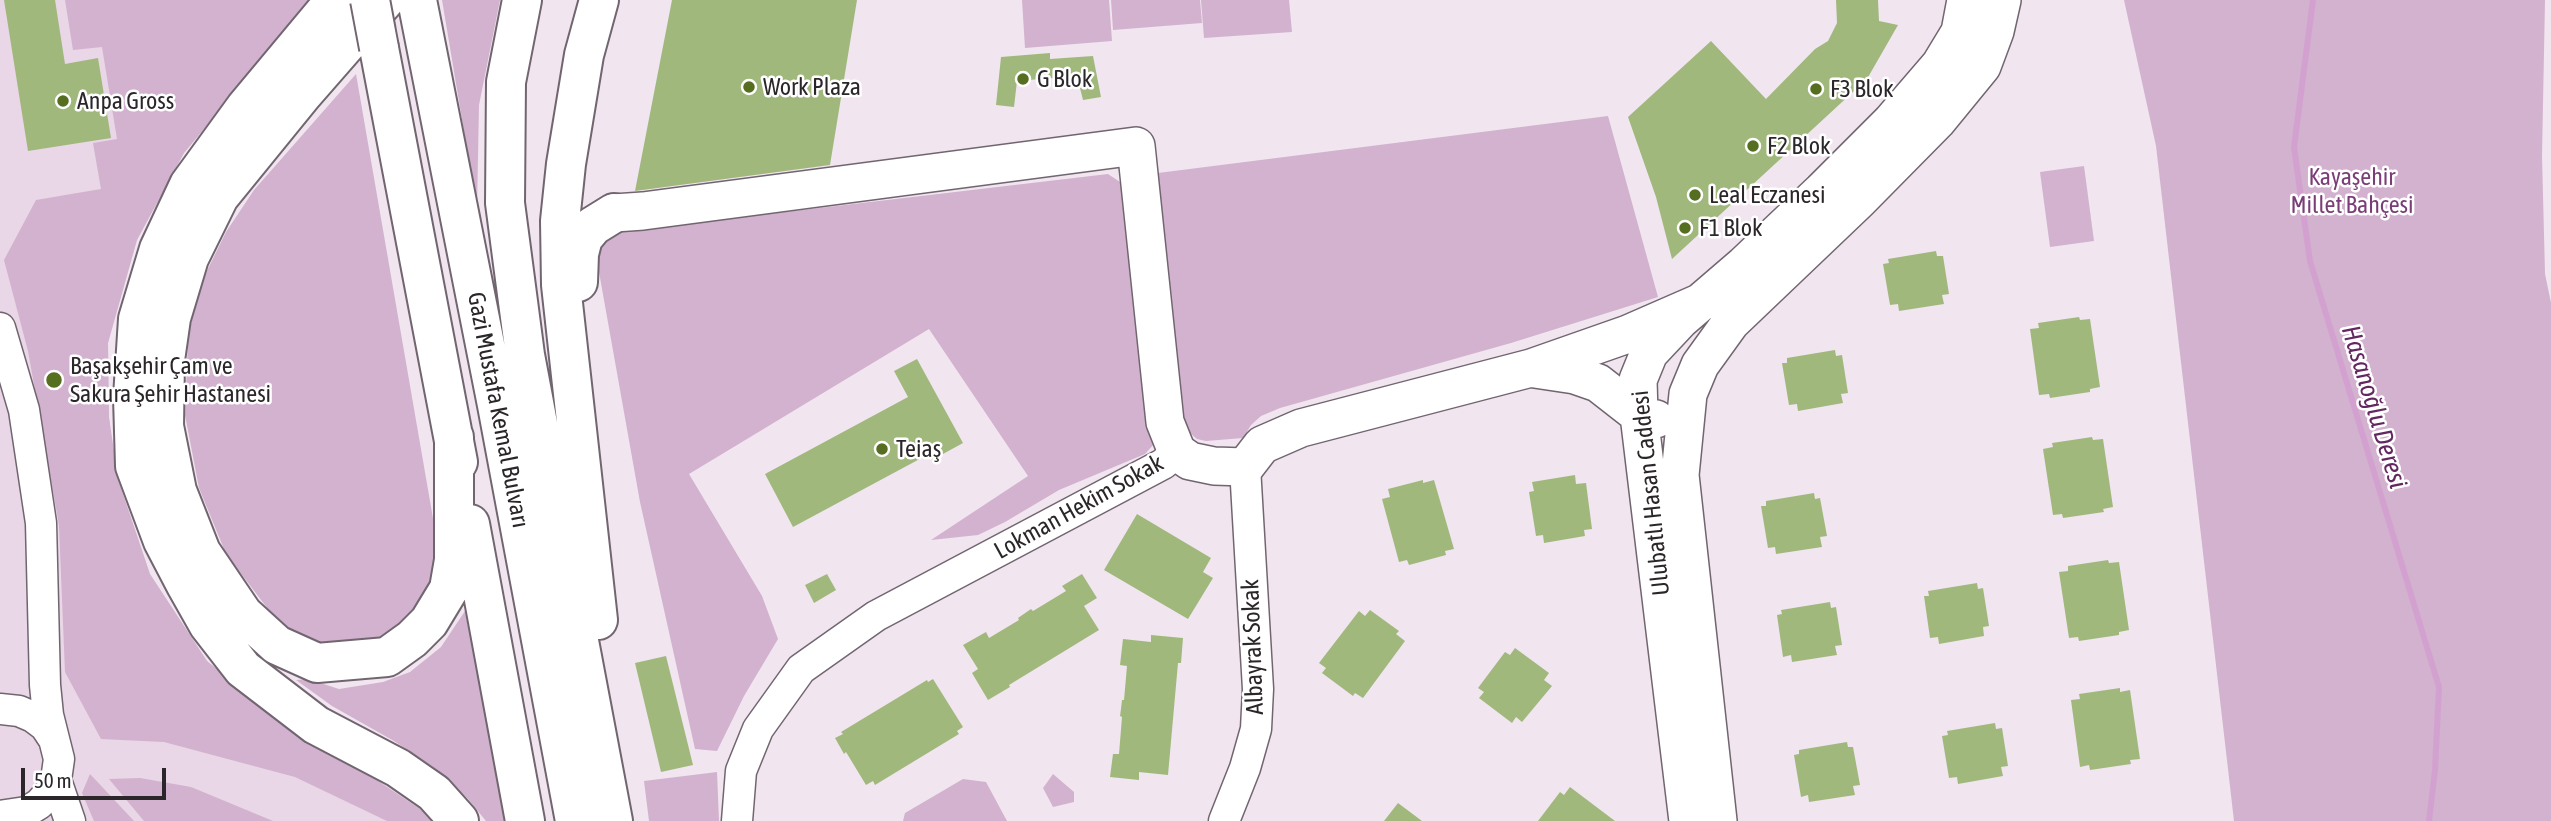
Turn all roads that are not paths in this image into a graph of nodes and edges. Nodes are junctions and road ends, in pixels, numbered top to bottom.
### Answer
1 (335, 0) edge
2 (370, 0) edge
3 (522, 0) edge
4 (599, 0) edge
5 (1966, 0) edge
6 (2002, 0) edge
7 (407, 3) edge
8 (566, 164) junction
9 (614, 213) junction
10 (1706, 300) junction
11 (0, 327) edge
12 (1672, 329) junction
13 (1628, 334) junction
14 (1700, 365) junction
15 (1531, 369) junction
16 (1639, 415) junction
17 (1684, 422) junction
18 (454, 437) junction
19 (1177, 452) junction
20 (1245, 467) junction
21 (583, 469) junction
22 (0, 709) edge
23 (53, 738) junction
24 (56, 779) junction
25 (0, 816) edge
26 (10, 821) edge
27 (70, 821) edge
28 (459, 821) edge
29 (525, 821) edge
30 (575, 821) edge
31 (613, 821) edge
32 (619, 821) edge
33 (737, 821) edge
34 (1223, 821) edge
35 (1688, 821) edge
36 (1718, 821) edge

1 - 28 highway
2 - 18 highway, Gazi Mustafa Kemal Bulvarı, bridge
3 - 31 highway
4 - 8 highway
5 - 10 main road, Ulubatlı Hasan Caddesi
6 - 14 main road, Ulubatlı Hasan Caddesi
7 - 18 highway
7 - 30 highway, Gazi Mustafa Kemal Bulvarı
8 - 9 highway
8 - 21 highway
9 - 19 main road
9 - 21 highway
10 - 12 main road, Ulubatlı Hasan Caddesi
10 - 13 main road
11 - 23 street
12 - 13 main road
12 - 14 main road
12 - 16 main road, Ulubatlı Hasan Caddesi
13 - 15 main road
14 - 17 main road, Ulubatlı Hasan Caddesi
15 - 16 main road
15 - 20 main road
16 - 17 main road
16 - 35 main road, Ulubatlı Hasan Caddesi
17 - 36 main road, Ulubatlı Hasan Caddesi
18 - 29 highway, Gazi Mustafa Kemal Bulvarı
19 - 20 main road, Lokman Hekim Sokak
19 - 33 street, Lokman Hekim Sokak
20 - 34 street, Albayrak Sokak
21 - 32 highway
22 - 23 street
23 - 24 street
24 - 25 street
24 - 27 street
25 - 26 street

